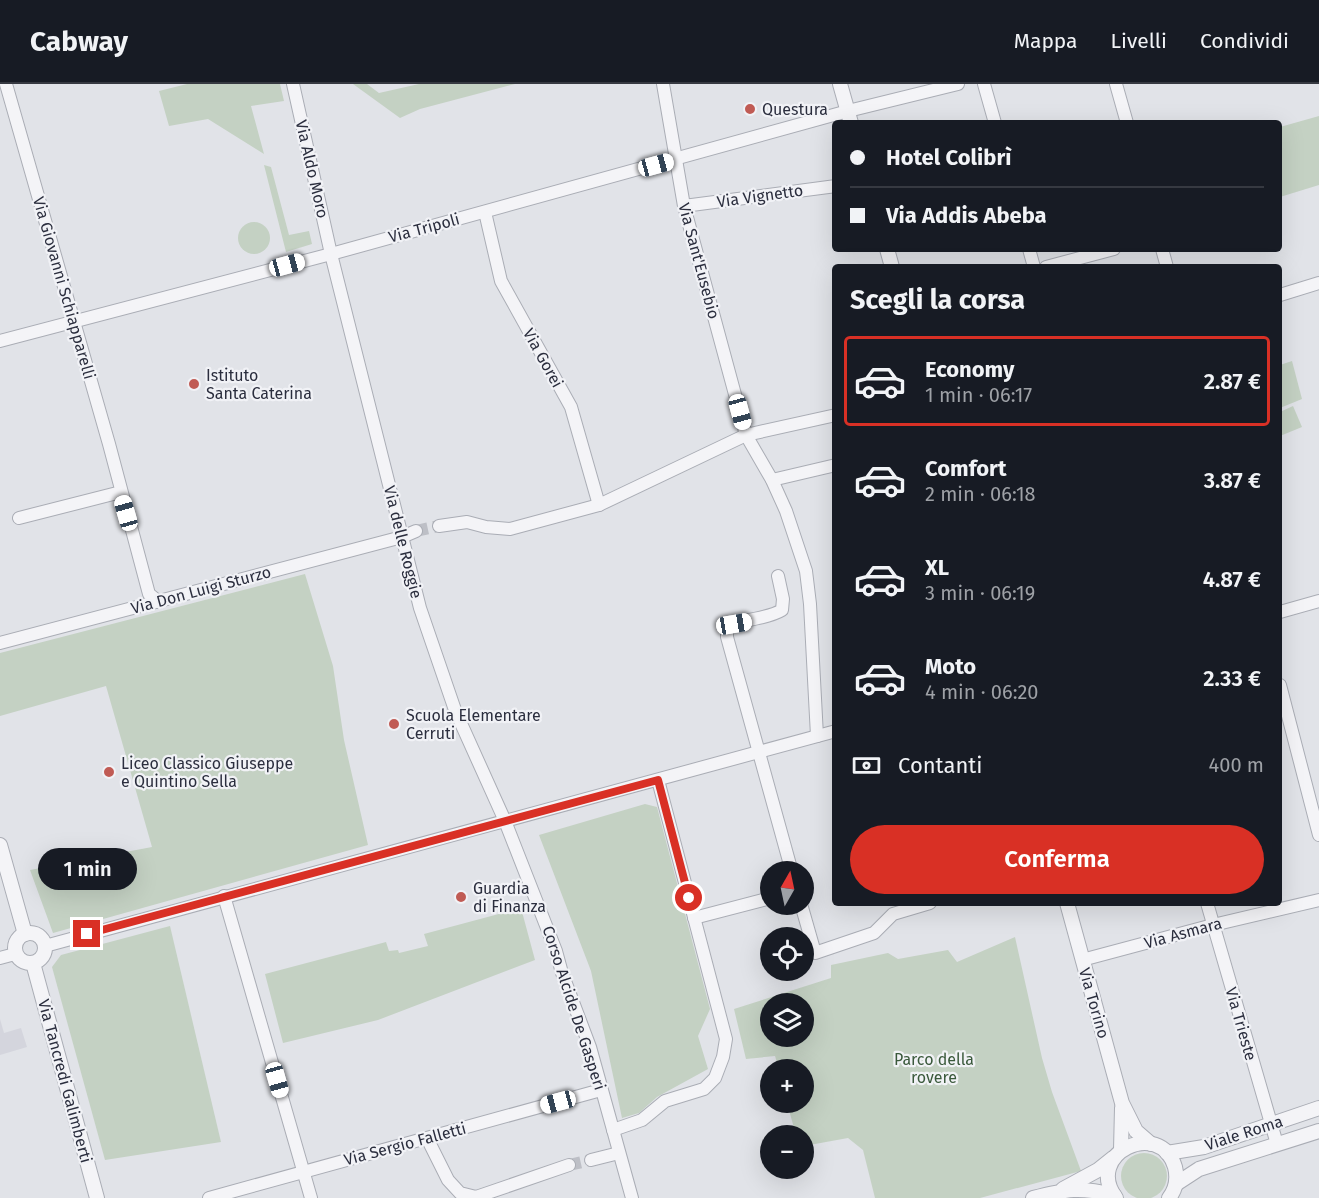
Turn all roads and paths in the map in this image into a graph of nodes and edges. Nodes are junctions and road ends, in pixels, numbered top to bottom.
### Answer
1 (6, 84) edge
2 (293, 84) edge
3 (663, 84) edge
4 (840, 84) edge
5 (958, 84) edge
6 (984, 84) edge
7 (1116, 84) edge
8 (849, 117) edge
9 (994, 120) edge
10 (1126, 120) edge
11 (832, 121) edge
12 (675, 160) junction
13 (832, 187) edge
14 (684, 206) junction
15 (485, 212) junction
16 (1103, 252) edge
17 (331, 254) junction
18 (1057, 264) edge
19 (1319, 283) edge
20 (1282, 294) edge
21 (73, 321) junction
22 (0, 341) edge
23 (832, 416) edge
24 (746, 435) junction
25 (832, 466) edge
26 (772, 480) junction
27 (120, 492) junction
28 (599, 505) junction
29 (19, 518) dead end
30 (439, 525) tunnel mouth
31 (417, 531) tunnel mouth
32 (402, 537) junction
33 (778, 576) dead end
34 (1319, 601) edge
35 (159, 602) junction
36 (1282, 611) edge
37 (0, 643) edge
38 (1282, 693) edge
39 (832, 732) edge
40 (817, 736) junction
41 (758, 753) junction
42 (658, 780) junction
43 (505, 820) junction
44 (1319, 835) edge
45 (0, 845) edge
46 (789, 861) edge
47 (224, 896) junction
48 (1319, 900) edge
49 (760, 901) edge
50 (920, 906) edge
51 (1068, 906) edge
52 (1208, 906) edge
53 (804, 915) edge
54 (694, 918) junction
55 (1213, 925) junction
56 (25, 934) junction
57 (45, 946) junction
58 (15, 954) junction
59 (0, 958) edge
60 (1082, 960) junction
61 (33, 963) junction
62 (601, 1090) junction
63 (1122, 1103) junction
64 (1319, 1108) edge
65 (1270, 1125) junction
66 (612, 1130) junction
67 (1319, 1131) edge
68 (427, 1138) junction
69 (1151, 1144) junction
70 (1277, 1144) junction
71 (619, 1153) junction
72 (1167, 1153) junction
73 (1118, 1154) junction
74 (591, 1160) tunnel mouth
75 (569, 1166) tunnel mouth
76 (304, 1172) junction
77 (1058, 1191) junction
78 (1176, 1192) edge
79 (1115, 1197) edge
80 (97, 1198) edge
81 (209, 1198) edge
82 (311, 1198) edge
83 (632, 1198) edge
84 (1034, 1198) edge

1 - 21 street, Via Giovanni Schiapparelli
2 - 17 street, Via Aldo Moro
3 - 12 street, Via Sant'Eusebio
4 - 8 street
5 - 8 street, Via Tripoli
6 - 9 street
7 - 10 street
11 - 12 street, Via Tripoli
12 - 14 street, Via Sant'Eusebio
12 - 15 street, Via Tripoli
13 - 14 street, Via Vignetto
14 - 24 street, Via Sant'Eusebio
15 - 17 street, Via Tripoli
15 - 28 street, Via Gorei
16 - 18 street
17 - 21 street, Via Tripoli
17 - 32 street, Via delle Roggie
19 - 20 street
21 - 22 street, Via Tripoli
21 - 27 street, Via Giovanni Schiapparelli
23 - 24 street
24 - 26 street, Via Sant'Eusebio
24 - 28 street
25 - 26 street
26 - 40 street, Via Sant'Eusebio
27 - 29 street
27 - 35 street, Via Giovanni Schiapparelli
28 - 30 street
31 - 32 street
32 - 35 street, Via Don Luigi Sturzo
32 - 43 street, Via delle Roggie
33 - 41 street
34 - 36 street
35 - 37 street, Via Don Luigi Sturzo
38 - 44 street
39 - 40 street
40 - 41 street
41 - 42 street
41 - 46 street
42 - 43 street
42 - 54 street
43 - 47 street
43 - 62 street, Corso Alcide De Gasperi
45 - 56 street
47 - 57 street
47 - 76 street
48 - 55 street, Via Asmara
49 - 54 street
50 - 53 street
51 - 60 street, Via Torino
52 - 55 street, Via Trieste
54 - 66 street
55 - 60 street, Via Asmara
55 - 65 street, Via Trieste
56 - 57 street
56 - 58 street
57 - 61 street
58 - 59 street
58 - 61 street
60 - 63 street, Via Torino
61 - 80 street, Via Tancredi Galimberti
62 - 66 street, Corso Alcide De Gasperi
62 - 68 street, Via Sergio Falletti
63 - 69 street, Via Torino
63 - 73 street, Via Torino
64 - 65 street, Viale Roma
65 - 70 street, Via Trieste
65 - 72 street, Viale Roma
66 - 71 street, Corso Alcide De Gasperi
67 - 70 street, Viale Roma
68 - 75 street
68 - 76 street, Via Sergio Falletti
69 - 72 street, Via Torino
69 - 73 street
70 - 78 street, Viale Roma
71 - 74 street
71 - 83 street, Corso Alcide De Gasperi
72 - 78 street
73 - 77 street
73 - 79 street, Via Torino
76 - 81 street, Via Sergio Falletti
76 - 82 street
77 - 79 street
77 - 84 street

